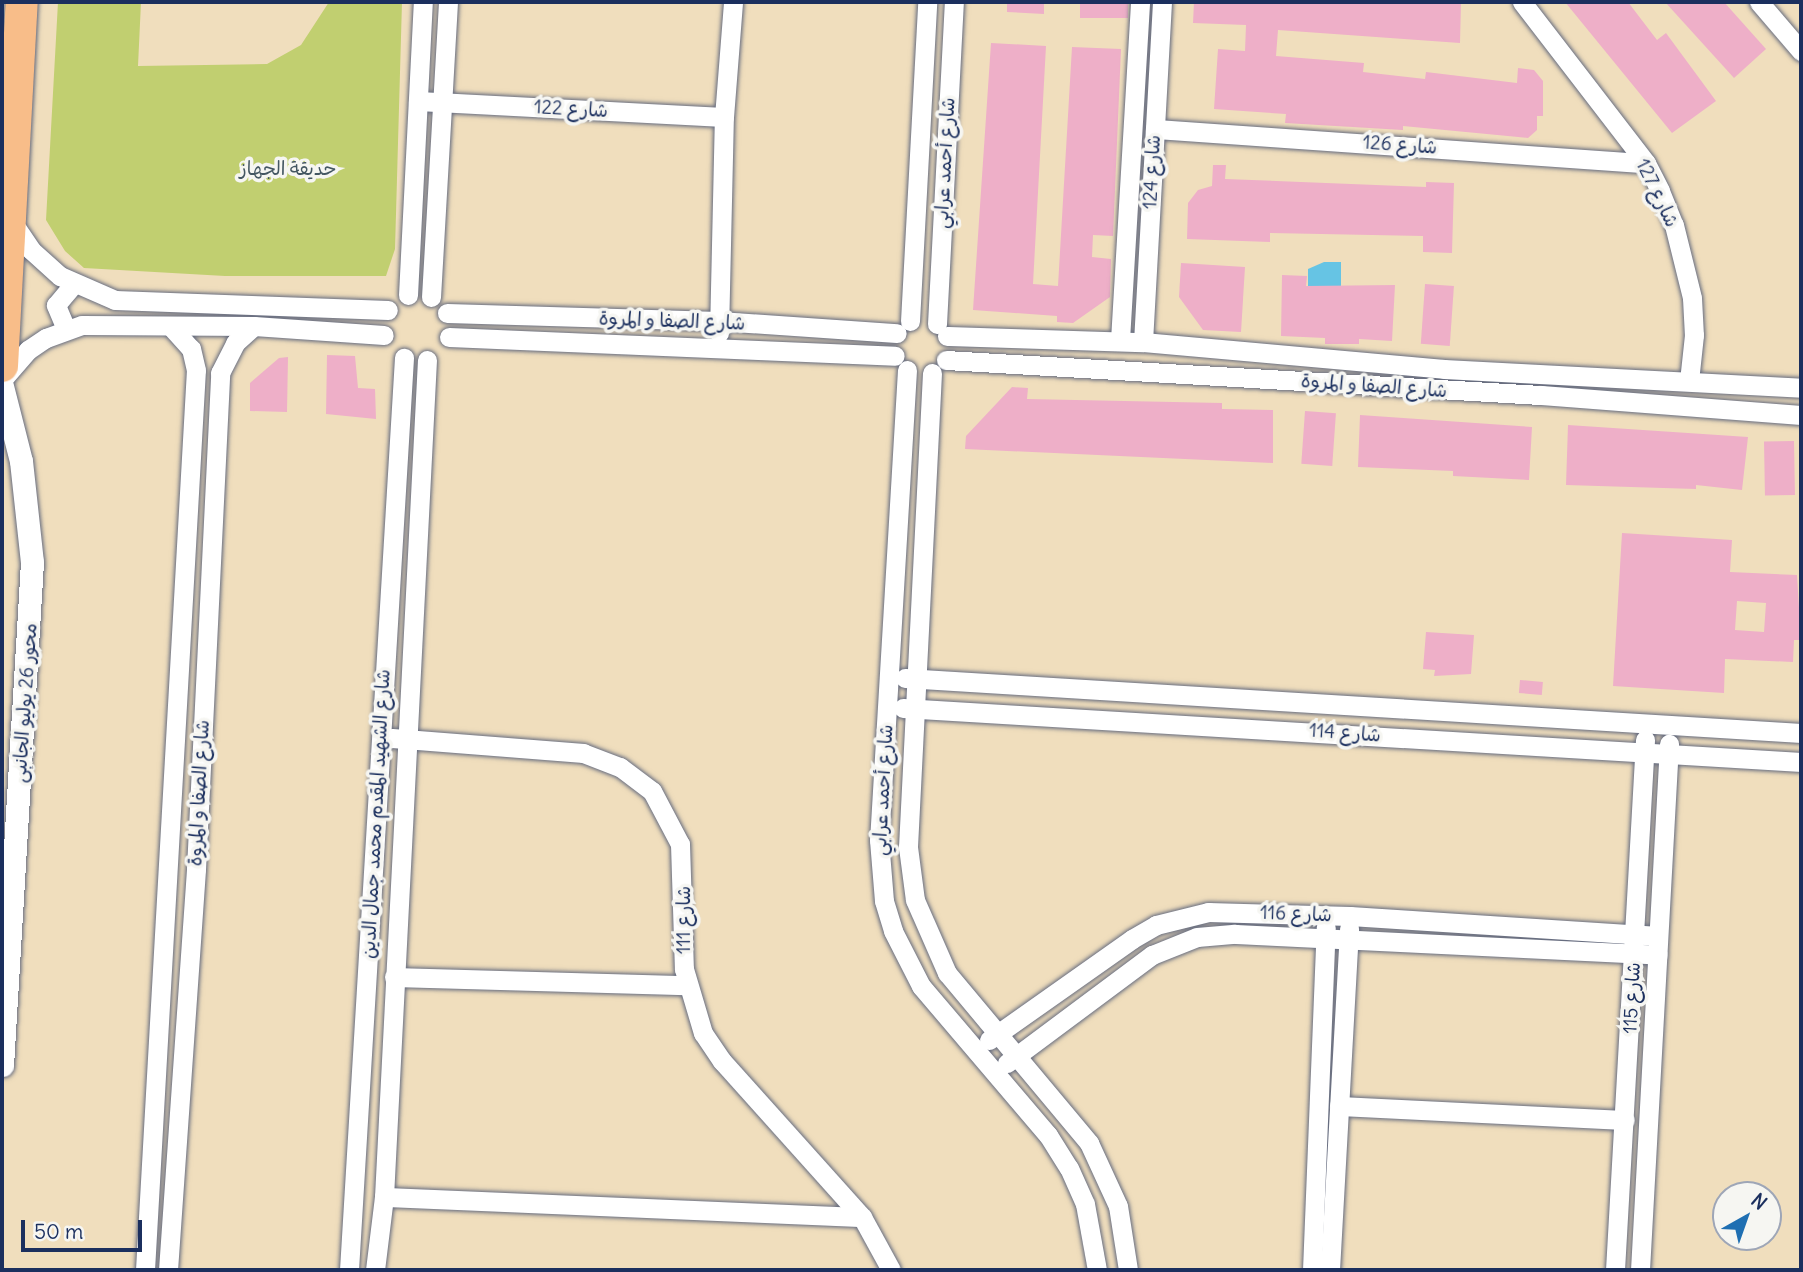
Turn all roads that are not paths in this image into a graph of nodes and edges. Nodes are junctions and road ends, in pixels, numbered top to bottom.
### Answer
1 (22, 2) edge
2 (423, 2) edge
3 (448, 2) edge
4 (733, 2) edge
5 (927, 2) edge
6 (954, 2) edge
7 (1140, 2) edge
8 (1162, 2) edge
9 (1522, 2) edge
10 (1759, 2) edge
11 (1801, 51) edge
12 (418, 101) junction
13 (442, 102) junction
14 (724, 117) junction
15 (1155, 129) junction
16 (1646, 163) junction
17 (9, 217) junction
18 (73, 285) junction
19 (408, 295) junction
20 (431, 297) junction
21 (388, 310) junction
22 (447, 313) junction
23 (719, 321) junction
24 (170, 326) junction
25 (254, 327) junction
26 (904, 327) junction
27 (66, 329) junction
28 (942, 330) junction
29 (384, 335) junction
30 (449, 337) junction
31 (1120, 340) junction
32 (1143, 342) junction
33 (718, 346) junction
34 (404, 358) junction
35 (427, 360) junction
36 (901, 363) junction
37 (2, 366) edge
38 (939, 366) junction
39 (1444, 369) junction
40 (196, 370) junction
41 (220, 373) junction
42 (1689, 380) junction
43 (2, 383) edge
44 (1801, 387) edge
45 (1442, 391) junction
46 (1801, 415) edge
47 (890, 677) junction
48 (915, 678) junction
49 (1226, 700) junction
50 (888, 707) junction
51 (914, 708) junction
52 (1226, 724) junction
53 (1645, 725) junction
54 (1670, 726) junction
55 (1801, 733) edge
56 (380, 737) junction
57 (405, 739) junction
58 (1644, 752) junction
59 (1669, 754) junction
60 (1801, 762) edge
61 (1327, 915) junction
62 (1350, 916) junction
63 (1326, 939) junction
64 (1348, 940) junction
65 (1635, 944) junction
66 (1656, 945) junction
67 (164, 969) junction
68 (189, 971) junction
69 (394, 977) junction
70 (686, 985) junction
71 (998, 1034) junction
72 (976, 1050) junction
73 (1016, 1056) junction
74 (2, 1065) edge
75 (996, 1072) junction
76 (1339, 1106) junction
77 (1625, 1120) junction
78 (384, 1196) junction
79 (862, 1217) junction
80 (145, 1270) edge
81 (168, 1270) edge
82 (348, 1270) edge
83 (375, 1270) edge
84 (891, 1270) edge
85 (1097, 1270) edge
86 (1128, 1270) edge
87 (1312, 1270) edge
88 (1330, 1270) edge
89 (1615, 1270) edge
90 (1640, 1270) edge

1 - 17 highway
2 - 12 street
3 - 13 street
4 - 14 street
5 - 26 street, شارع أحمد عرابي
6 - 28 street, شارع أحمد عرابي
7 - 31 street, شارع 124
8 - 15 street, شارع 124
9 - 16 street, شارع 127
10 - 11 street
12 - 13 street, شارع 122
12 - 19 street
13 - 14 street, شارع 122
13 - 20 street
14 - 23 street
15 - 16 street, شارع 126
15 - 32 street, شارع 124
16 - 42 street, شارع 127
17 - 18 street
17 - 37 highway
18 - 21 street
18 - 27 street
19 - 20 street
19 - 21 street
20 - 22 street
21 - 29 street
22 - 23 street, شارع الصفا و المروة
22 - 30 street
23 - 26 street, شارع الصفا و المروة
23 - 33 street
24 - 25 street
24 - 27 street
24 - 40 street, شارع الصفا و المروة
25 - 29 street
25 - 41 street, شارع الصفا و المروة
26 - 28 street, شارع الصفا و المروة
26 - 36 street, شارع أحمد عرابي
27 - 43 street
28 - 31 street, شارع الصفا و المروة
28 - 38 street, شارع أحمد عرابي
29 - 34 street
30 - 33 street, شارع الصفا و المروة
30 - 35 street
31 - 32 street, شارع الصفا و المروة
32 - 39 street, شارع الصفا و المروة
33 - 36 street, شارع الصفا و المروة
34 - 35 street
34 - 56 street, شارع الشهيد المقدم محمد جمال الدين
35 - 57 street, شارع الشهيد المقدم محمد جمال الدين
36 - 38 street, شارع الصفا و المروة
36 - 47 street, شارع أحمد عرابي
38 - 45 street, شارع الصفا و المروة
38 - 48 street, شارع أحمد عرابي
39 - 42 street, شارع الصفا و المروة
39 - 45 street
40 - 41 street
40 - 67 street, شارع الصفا و المروة
41 - 68 street, شارع الصفا و المروة
42 - 44 street, شارع الصفا و المروة
43 - 74 street, محور 26 يوليو الجانبى
45 - 46 street, شارع الصفا و المروة
47 - 48 street, شارع 114
47 - 50 street, شارع أحمد عرابي
48 - 49 street, شارع 114
48 - 51 street, شارع أحمد عرابي
49 - 52 street
49 - 53 street, شارع 114
50 - 51 street, شارع 114
50 - 72 street, شارع أحمد عرابي
51 - 52 street, شارع 114
51 - 71 street, شارع أحمد عرابي
52 - 58 street, شارع 114
53 - 54 street, شارع 114
53 - 58 street, شارع 115
54 - 55 street, شارع 114
54 - 59 street, شارع 115
56 - 57 street, شارع 111
56 - 82 street, شارع الشهيد المقدم محمد جمال الدين
57 - 69 street, شارع الشهيد المقدم محمد جمال الدين
57 - 70 street, شارع 111
58 - 59 street, شارع 114
58 - 65 street, شارع 115
59 - 60 street, شارع 114
59 - 66 street, شارع 115
61 - 62 street, شارع 116
61 - 63 street
61 - 71 street, شارع 116
62 - 64 street
62 - 65 street, شارع 116
63 - 64 street, شارع 116
63 - 73 street, شارع 116
63 - 87 street
64 - 65 street, شارع 116
64 - 76 street
65 - 66 street, شارع 116
65 - 77 street, شارع 115
66 - 90 street, شارع 115
67 - 68 street
67 - 80 street, شارع الصفا و المروة
68 - 81 street, شارع الصفا و المروة
69 - 70 street
69 - 78 street, شارع الشهيد المقدم محمد جمال الدين
70 - 79 street, شارع 111
71 - 72 street, شارع 116
71 - 73 street, شارع أحمد عرابي
72 - 75 street, شارع أحمد عرابي
73 - 75 street, شارع 116
73 - 86 street, شارع أحمد عرابي
75 - 85 street, شارع أحمد عرابي
76 - 77 street
76 - 88 street
77 - 89 street, شارع 115
78 - 79 street
78 - 83 street, شارع الشهيد المقدم محمد جمال الدين
79 - 84 street, شارع 111

